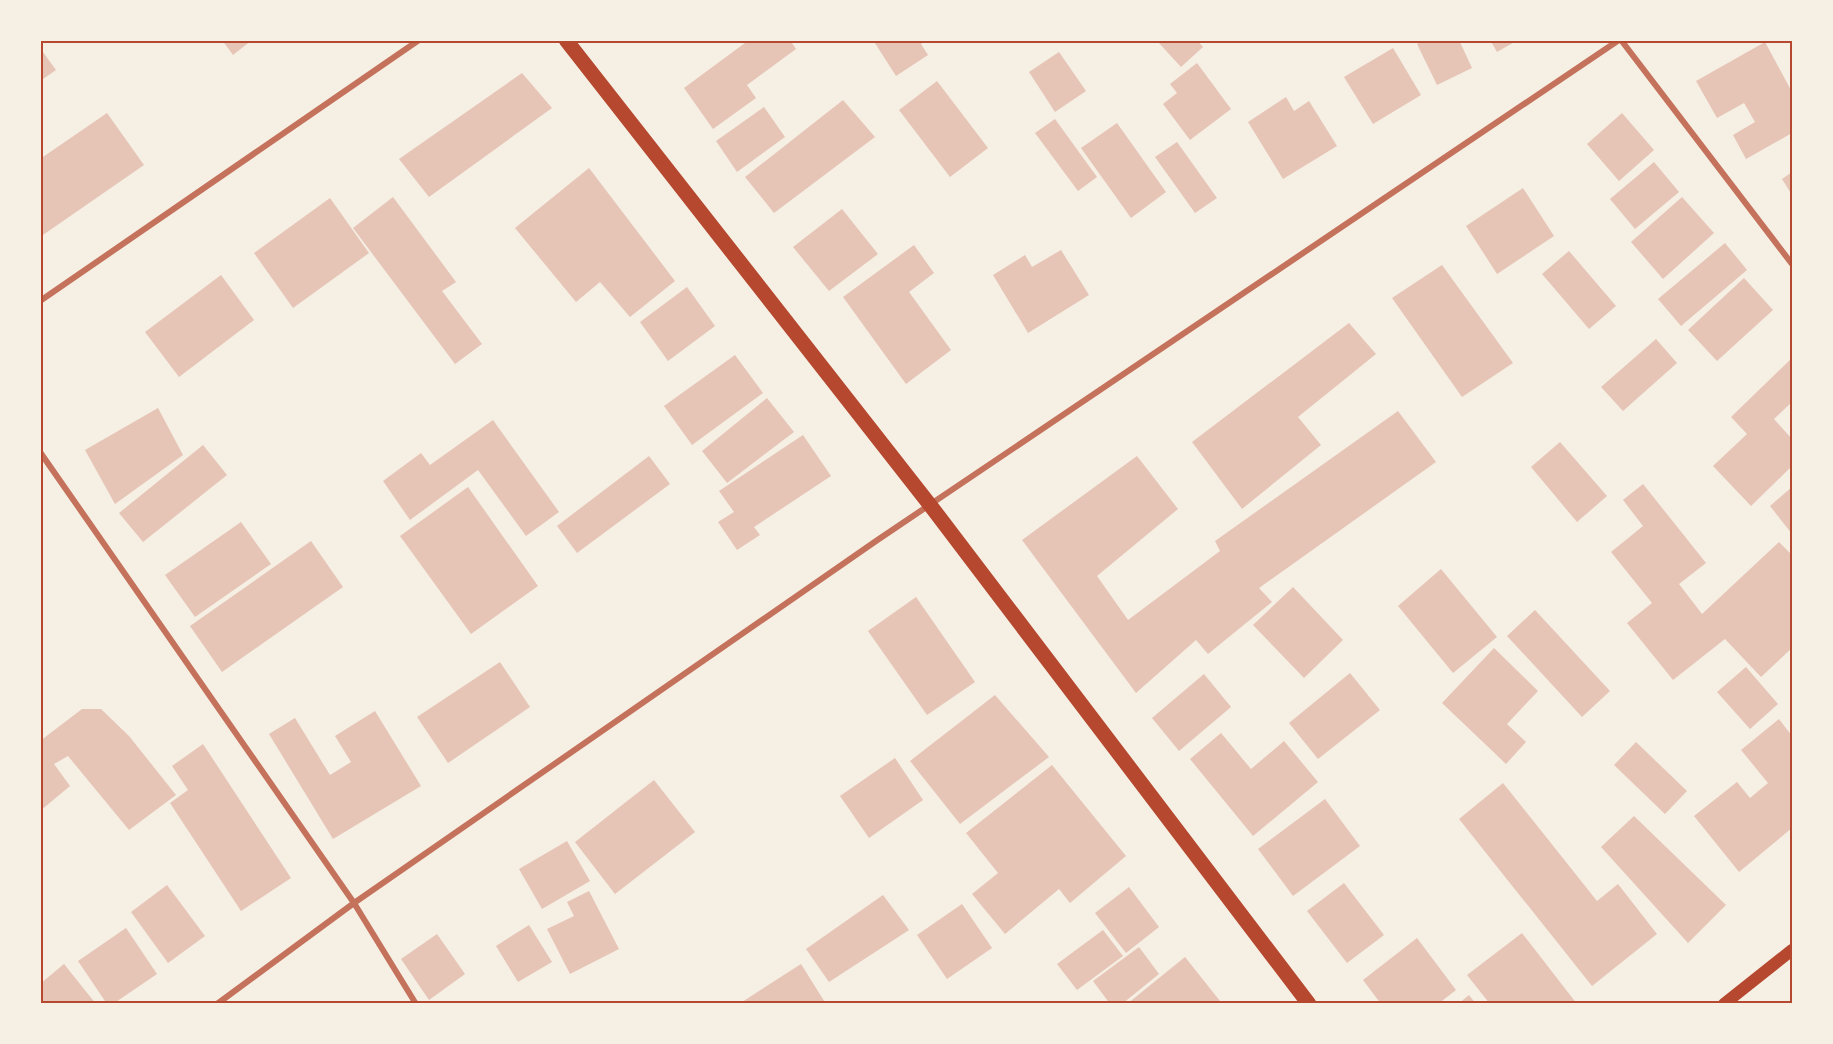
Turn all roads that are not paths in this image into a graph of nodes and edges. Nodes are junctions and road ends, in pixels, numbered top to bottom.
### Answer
1 (419, 40) edge
2 (566, 40) edge
3 (1620, 40) edge
4 (1792, 264) edge
5 (40, 301) edge
6 (40, 452) edge
7 (930, 504) junction
8 (354, 903) junction
9 (1792, 950) edge
10 (217, 1004) edge
11 (416, 1004) edge
12 (1309, 1004) edge
13 (1724, 1004) edge

1 - 5 street
2 - 7 main road
3 - 4 street
3 - 7 street
6 - 8 street
7 - 8 street
7 - 12 main road
8 - 10 street
8 - 11 street
9 - 13 main road

